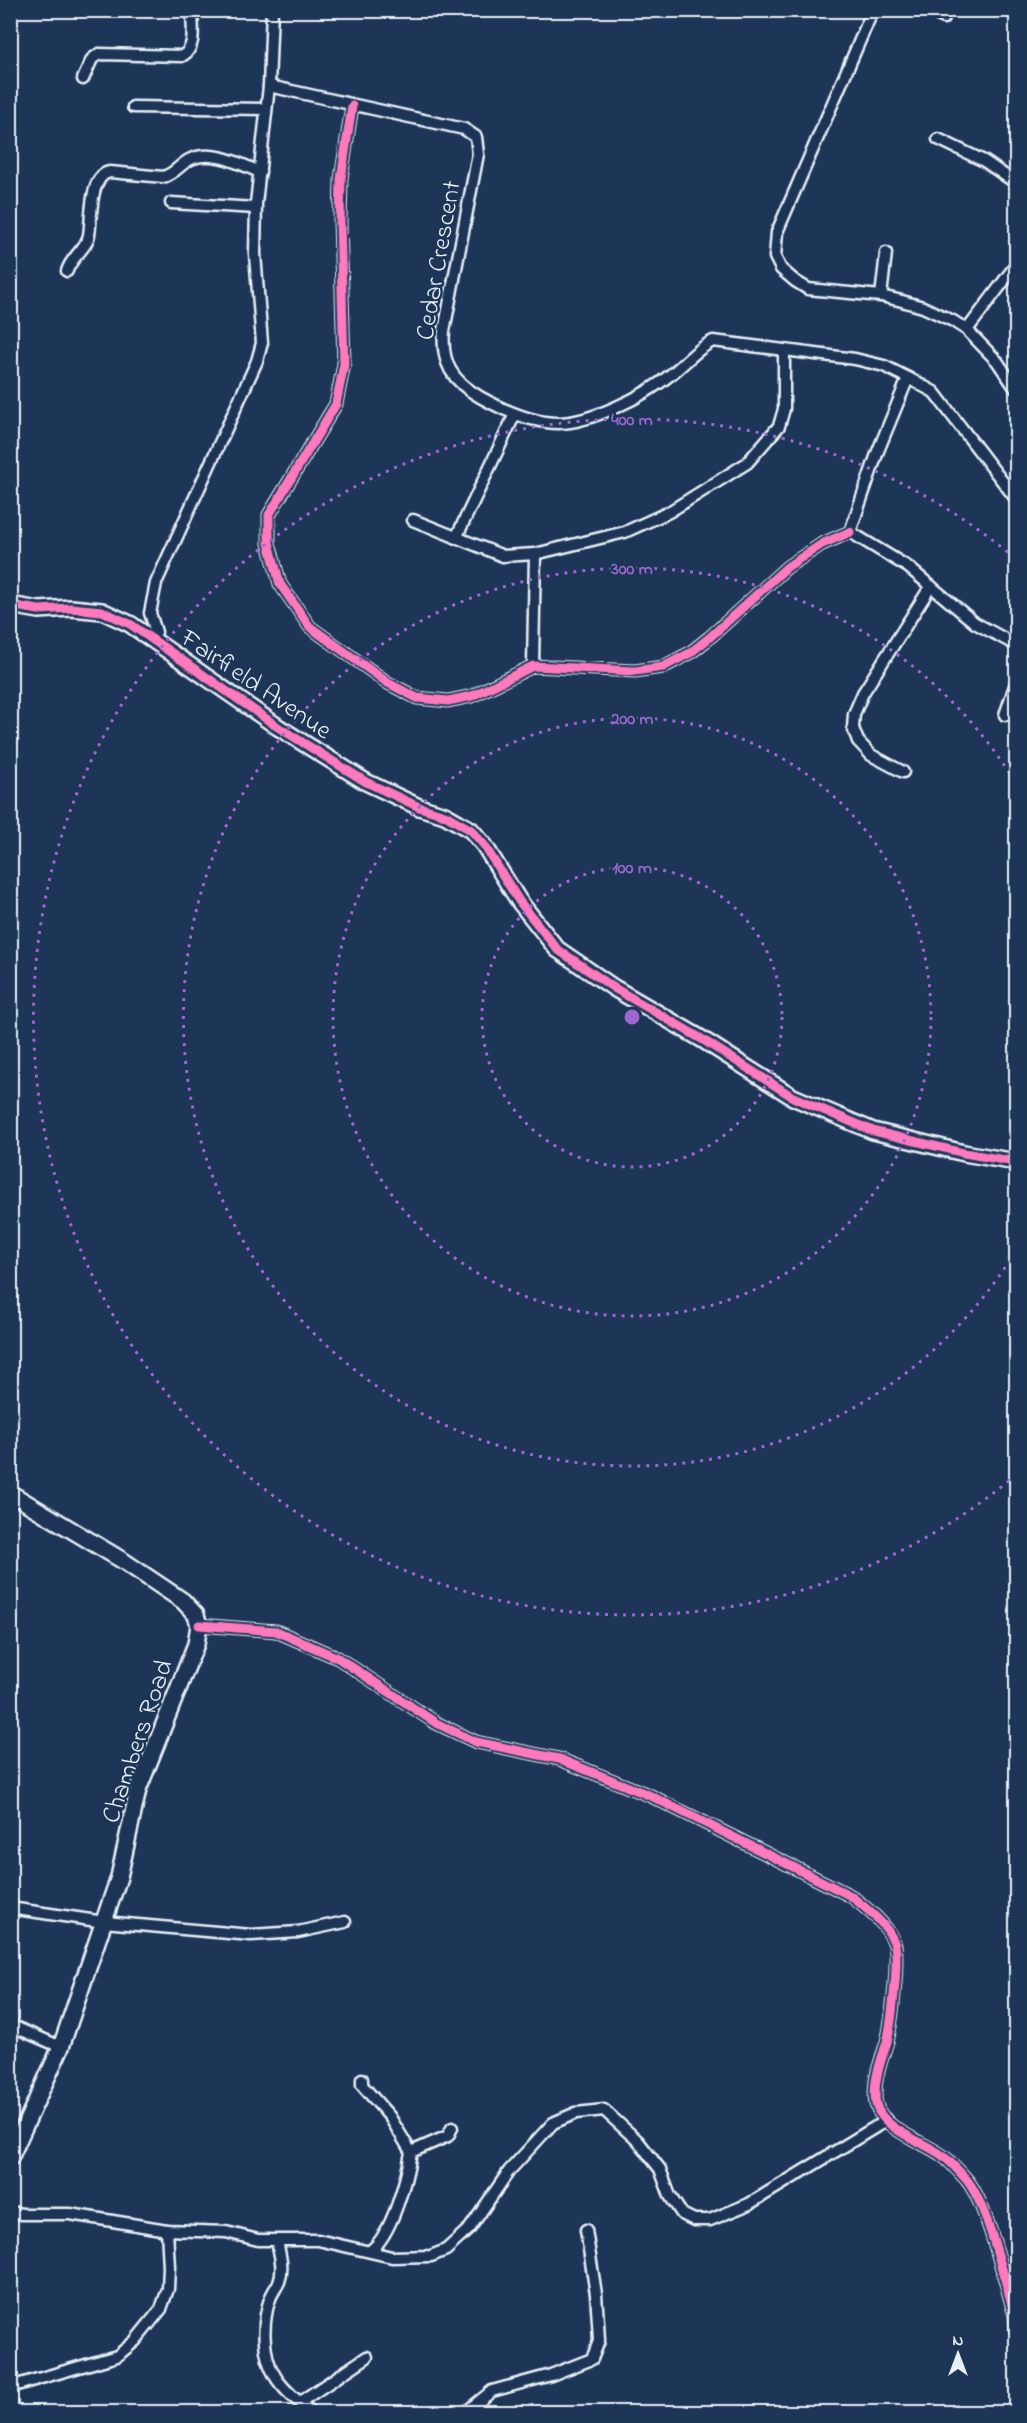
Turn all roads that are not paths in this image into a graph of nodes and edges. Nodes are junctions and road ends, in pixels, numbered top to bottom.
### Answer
1 (192, 10) edge
2 (272, 10) edge
3 (873, 10) edge
4 (927, 10) edge
5 (944, 18) dead end
6 (83, 79) dead end
7 (269, 86) junction
8 (352, 106) junction
9 (133, 108) dead end
10 (266, 109) junction
11 (938, 139) dead end
12 (260, 172) junction
13 (1017, 183) edge
14 (171, 203) dead end
15 (256, 208) junction
16 (886, 253) dead end
17 (1017, 265) edge
18 (67, 271) dead end
19 (881, 296) junction
20 (967, 330) junction
21 (784, 350) junction
22 (908, 378) junction
23 (1017, 389) edge
24 (515, 414) junction
25 (1017, 498) edge
26 (413, 520) dead end
27 (850, 532) junction
28 (456, 538) junction
29 (536, 554) junction
30 (931, 586) junction
31 (10, 604) edge
32 (153, 638) junction
33 (1017, 645) edge
34 (533, 666) junction
35 (1017, 683) edge
36 (1005, 715) dead end
37 (903, 772) dead end
38 (1017, 1162) edge
39 (10, 1493) edge
40 (199, 1625) junction
41 (10, 1908) edge
42 (104, 1922) junction
43 (345, 1922) dead end
44 (10, 2025) edge
45 (61, 2047) junction
46 (362, 2079) dead end
47 (887, 2120) junction
48 (452, 2128) dead end
49 (411, 2152) junction
50 (10, 2158) edge
51 (10, 2212) edge
52 (167, 2230) junction
53 (586, 2230) dead end
54 (277, 2241) junction
55 (370, 2251) junction
56 (1017, 2331) edge
57 (367, 2358) dead end
58 (10, 2387) edge
59 (300, 2402) junction
60 (311, 2412) edge
61 (466, 2412) edge

1 - 6 street
2 - 7 street
3 - 19 street
4 - 5 street
7 - 8 street
7 - 10 street
8 - 24 street, Cedar Crescent
8 - 34 street
9 - 10 street
10 - 12 street
11 - 13 street
12 - 15 street
12 - 18 street
14 - 15 street
15 - 32 street
16 - 19 street
17 - 20 street
19 - 20 street
20 - 23 street
21 - 22 street, Cedar Crescent
21 - 24 street, Cedar Crescent
21 - 29 street
22 - 25 street, Cedar Crescent
22 - 27 street
24 - 28 street
26 - 28 street
27 - 30 street
27 - 34 street
28 - 29 street
29 - 34 street
30 - 33 street
30 - 37 street
31 - 32 street, Fairfield Avenue
32 - 38 street, Fairfield Avenue
35 - 36 street
39 - 40 street
40 - 42 street, Chambers Road
40 - 47 street
41 - 42 street
42 - 43 street
42 - 45 street, Chambers Road
44 - 45 street
45 - 50 street, Chambers Road
46 - 49 street
47 - 55 street
47 - 56 street
48 - 49 street
49 - 55 street
51 - 52 street
52 - 54 street
52 - 58 street
53 - 61 street
54 - 55 street
54 - 59 street
57 - 59 street
59 - 60 street

